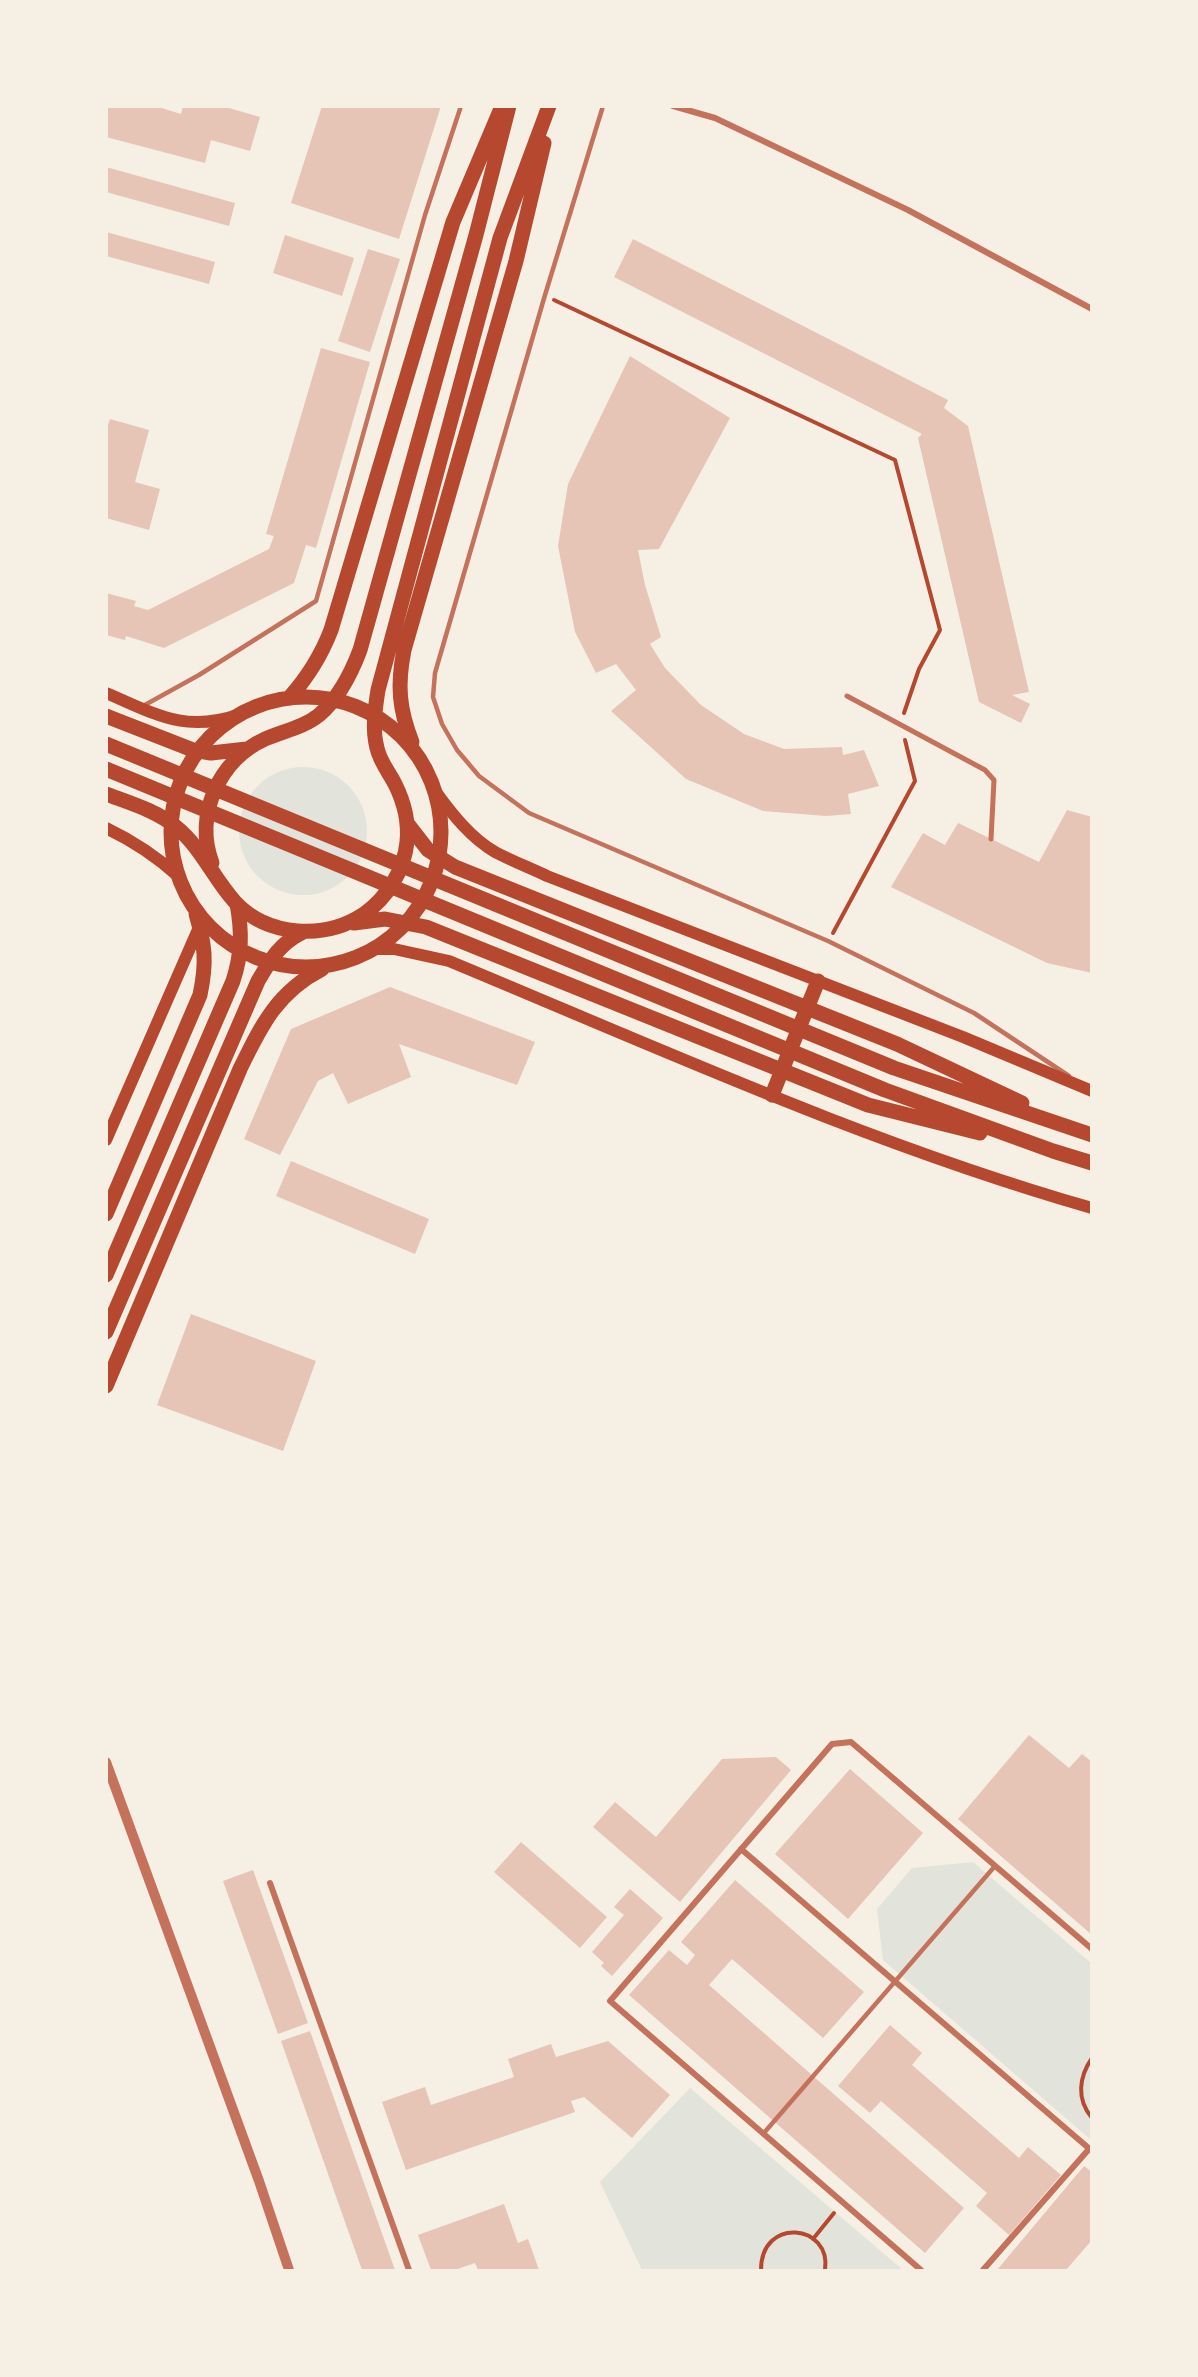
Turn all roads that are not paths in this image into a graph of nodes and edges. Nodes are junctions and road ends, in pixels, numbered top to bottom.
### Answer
1 (461, 106) edge
2 (502, 106) edge
3 (509, 106) edge
4 (551, 106) edge
5 (603, 106) edge
6 (673, 106) edge
7 (1092, 309) edge
8 (106, 693) edge
9 (848, 696) dead end
10 (289, 698) junction
11 (141, 708) junction
12 (238, 715) junction
13 (106, 716) edge
14 (106, 744) edge
15 (249, 748) junction
16 (415, 751) junction
17 (106, 769) edge
18 (436, 792) junction
19 (106, 794) edge
20 (407, 823) junction
21 (106, 828) edge
22 (991, 839) dead end
23 (216, 875) junction
24 (178, 876) junction
25 (237, 904) junction
26 (198, 918) junction
27 (338, 927) junction
28 (303, 932) junction
29 (376, 949) junction
30 (326, 967) junction
31 (818, 981) junction
32 (1092, 1091) edge
33 (772, 1095) junction
34 (1088, 1134) edge
35 (106, 1140) edge
36 (1053, 1151) junction
37 (1092, 1163) edge
38 (1092, 1208) edge
39 (106, 1214) edge
40 (106, 1275) edge
41 (106, 1332) edge
42 (106, 1386) edge
43 (106, 1762) edge
44 (741, 1849) junction
45 (995, 1866) junction
46 (270, 1883) dead end
47 (1092, 1949) edge
48 (895, 1982) junction
49 (763, 2134) junction
50 (1090, 2150) edge
51 (288, 2271) edge
52 (409, 2271) edge
53 (921, 2271) edge
54 (983, 2271) edge

1 - 11 lane
2 - 10 main road
3 - 15 main road
4 - 16 main road
4 - 20 main road
5 - 32 lane
6 - 7 street
8 - 11 main road
9 - 22 street
10 - 12 main road
10 - 16 main road
11 - 12 main road
12 - 24 main road
13 - 15 main road
14 - 34 main road
15 - 23 main road
16 - 18 main road
17 - 36 main road
18 - 29 main road
18 - 31 main road
19 - 23 main road
20 - 27 main road
20 - 34 main road
21 - 24 main road
23 - 25 main road
24 - 26 main road
25 - 28 main road
25 - 40 main road
26 - 30 main road
26 - 35 main road
26 - 39 main road
27 - 28 main road
27 - 36 main road
28 - 41 main road
29 - 30 main road
29 - 33 main road
30 - 42 main road
31 - 32 main road
31 - 33 main road
33 - 38 main road
36 - 37 main road
43 - 51 street
44 - 45 street
44 - 48 street
44 - 49 street
45 - 47 street
45 - 48 lane
46 - 52 street
48 - 49 lane
48 - 50 street
49 - 53 street
50 - 54 street

